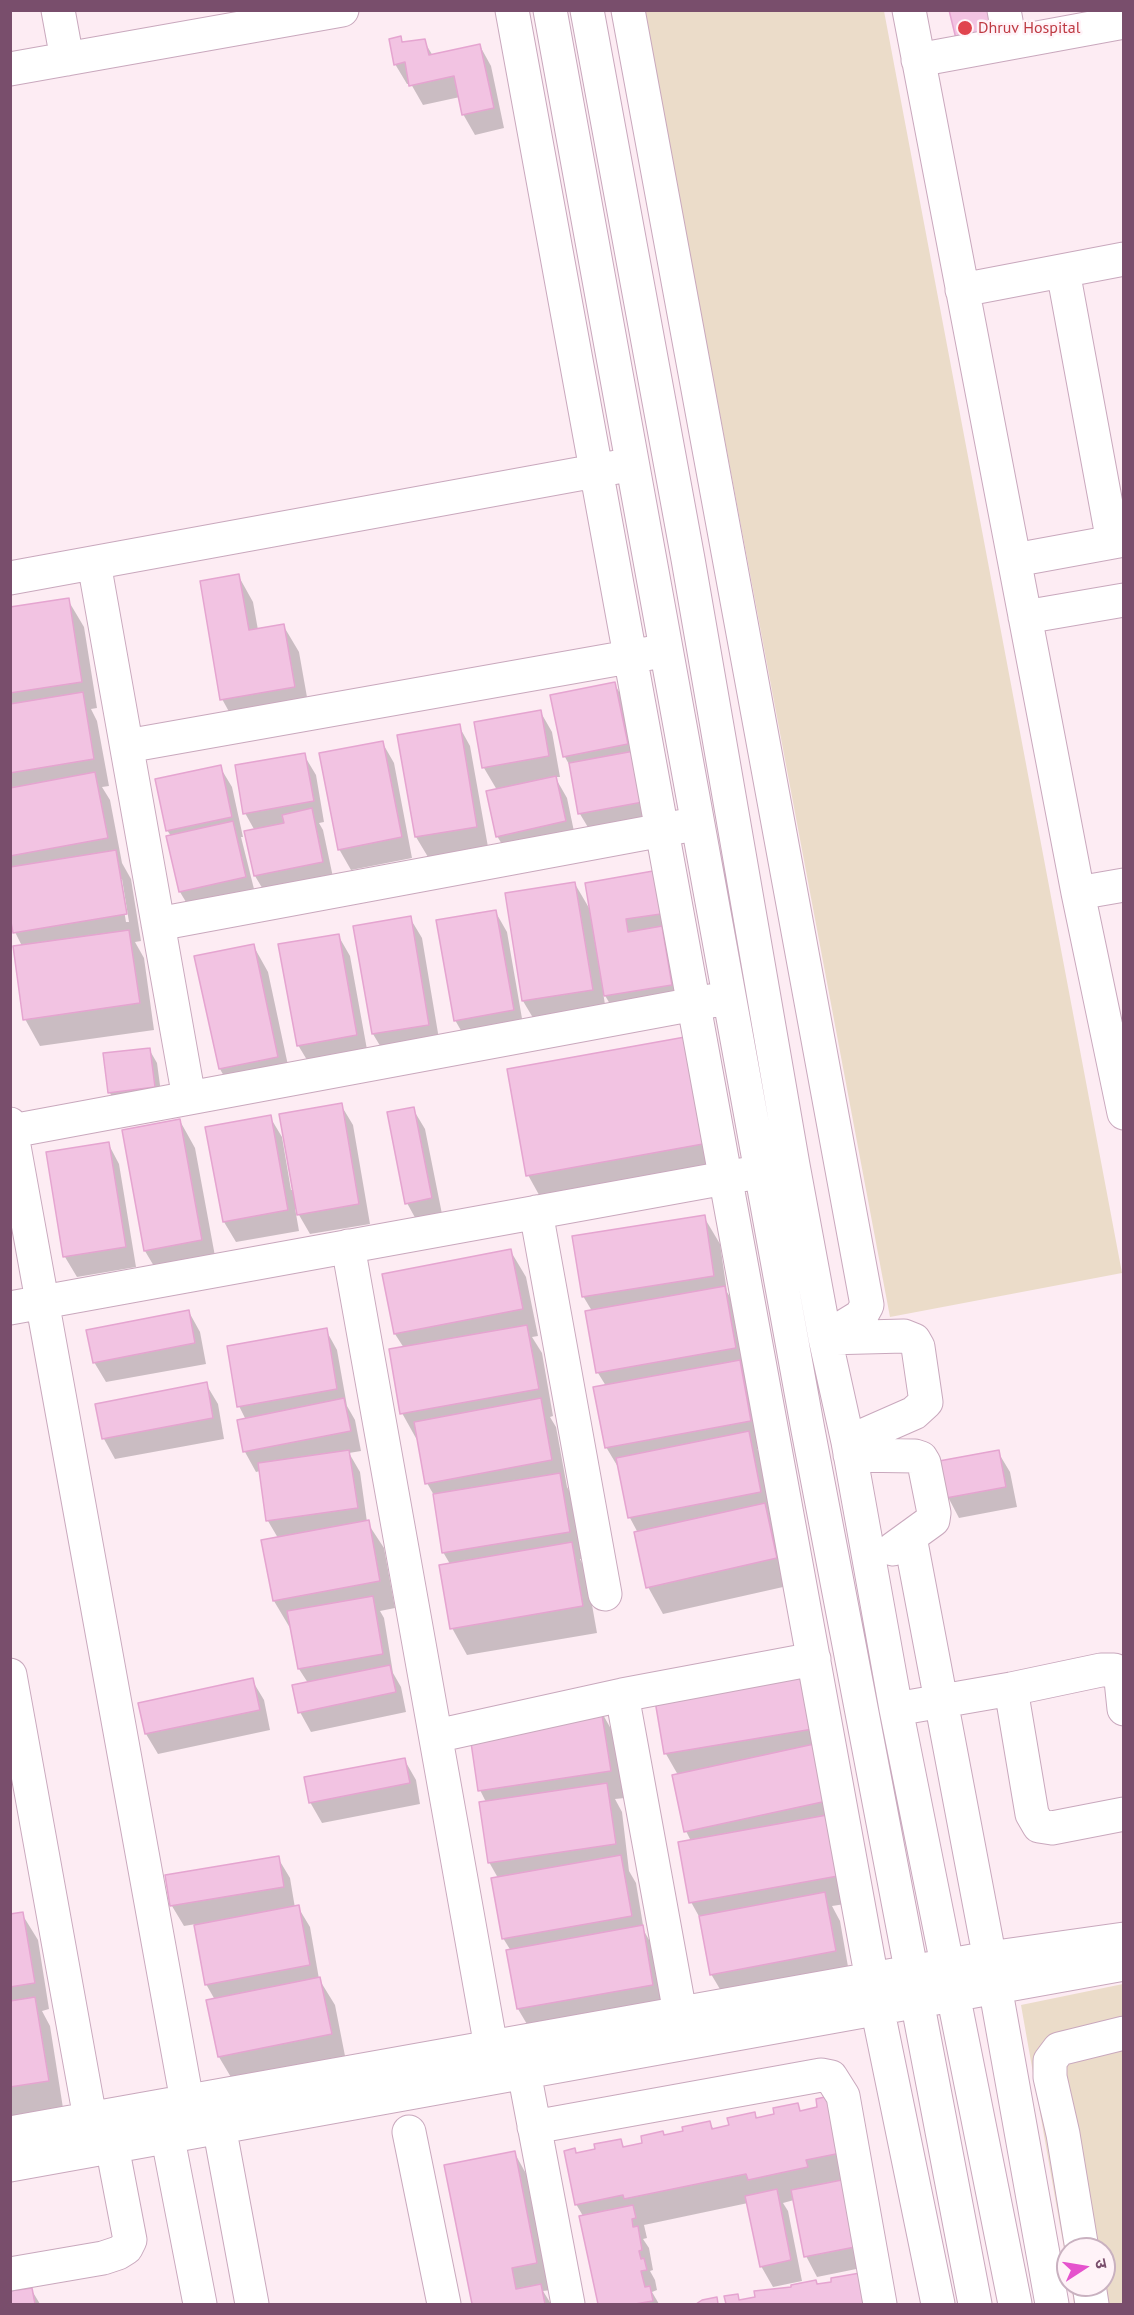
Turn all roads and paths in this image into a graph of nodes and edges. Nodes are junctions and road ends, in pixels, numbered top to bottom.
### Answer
1 (58, 10) edge
2 (342, 10) edge
3 (512, 10) edge
4 (550, 10) edge
5 (587, 10) edge
6 (628, 10) edge
7 (909, 10) edge
8 (1004, 10) edge
9 (260, 18) edge
10 (1067, 21) edge
11 (1124, 22) edge
12 (1010, 43) junction
13 (67, 58) junction
14 (918, 60) junction
15 (10, 69) edge
16 (1124, 259) edge
17 (1064, 271) junction
18 (962, 290) junction
19 (670, 458) junction
20 (634, 464) junction
21 (597, 471) junction
22 (1118, 541) edge
23 (1015, 560) junction
24 (94, 563) junction
25 (10, 578) edge
26 (1124, 600) edge
27 (1025, 617) junction
28 (668, 650) junction
29 (630, 657) junction
30 (127, 746) junction
31 (699, 823) junction
32 (662, 830) junction
33 (1124, 885) edge
34 (1078, 893) junction
35 (158, 924) junction
36 (730, 997) junction
37 (694, 1004) junction
38 (189, 1098) junction
39 (1124, 1113) edge
40 (11, 1127) edge
41 (793, 1165) junction
42 (761, 1170) junction
43 (726, 1178) junction
44 (536, 1212) junction
45 (348, 1246) junction
46 (43, 1302) junction
47 (10, 1308) edge
48 (825, 1338) junction
49 (849, 1449) junction
50 (910, 1537) junction
51 (870, 1566) junction
52 (606, 1594) dead end
53 (814, 1659) junction
54 (10, 1675) edge
55 (1011, 1689) junction
56 (622, 1695) junction
57 (942, 1700) junction
58 (896, 1709) junction
59 (1124, 1709) edge
60 (436, 1736) junction
61 (1124, 1814) edge
62 (1124, 1939) edge
63 (1124, 1964) edge
64 (992, 1972) junction
65 (950, 1980) junction
66 (914, 1986) junction
67 (875, 1993) junction
68 (680, 2013) junction
69 (1124, 2033) edge
70 (491, 2047) junction
71 (524, 2072) junction
72 (189, 2113) junction
73 (90, 2118) junction
74 (534, 2127) junction
75 (409, 2132) dead end
76 (10, 2133) edge
77 (112, 2146) junction
78 (10, 2165) edge
79 (1080, 2237) edge
80 (10, 2274) edge
81 (200, 2304) edge
82 (252, 2304) edge
83 (444, 2304) edge
84 (568, 2304) edge
85 (880, 2304) edge
86 (938, 2304) edge
87 (975, 2304) edge
88 (1015, 2304) edge
89 (1052, 2304) edge

1 - 13 street
2 - 9 street
3 - 21 street
4 - 20 street
5 - 19 street
6 - 48 street
7 - 14 street
8 - 12 street
9 - 13 street
10 - 11 street
10 - 12 street
12 - 14 street
13 - 15 street
14 - 18 street
16 - 17 street
17 - 18 street
17 - 22 street
18 - 23 street
19 - 20 street
19 - 41 street
20 - 21 street
20 - 28 street
21 - 24 street
21 - 29 street
22 - 23 street
23 - 27 street
24 - 25 street
24 - 30 street
26 - 27 street
27 - 34 street
28 - 29 street
28 - 31 street
29 - 30 street
29 - 32 street
30 - 35 street
31 - 32 street
31 - 36 street
32 - 35 street
32 - 37 street
33 - 34 street
34 - 39 street
35 - 38 street
36 - 37 street
36 - 42 street
37 - 38 street
37 - 43 street
38 - 40 street
40 - 46 street
41 - 42 street
41 - 48 street
42 - 43 street
42 - 66 street
43 - 44 street
43 - 53 street
44 - 45 street
44 - 52 street
45 - 46 street
45 - 60 street
46 - 47 street
46 - 72 street
48 - 49 street
48 - 49 street
49 - 50 street
49 - 51 street
50 - 51 street
50 - 57 street
51 - 58 street
53 - 56 street
53 - 67 street
54 - 73 street
55 - 57 street
55 - 59 street
55 - 61 street
56 - 60 street
56 - 68 street
57 - 58 street
57 - 64 street
58 - 65 street
60 - 70 street
62 - 64 street
63 - 64 street
64 - 65 street
64 - 89 street
65 - 66 street
65 - 88 street
66 - 67 street
66 - 87 street
67 - 68 street
67 - 71 street
67 - 86 street
68 - 70 street
69 - 79 street
70 - 72 street
71 - 72 street
71 - 74 street
72 - 73 street
72 - 77 street
72 - 81 street
72 - 82 street
73 - 76 street
74 - 84 street
74 - 85 street
75 - 83 street
77 - 78 street
77 - 80 street

